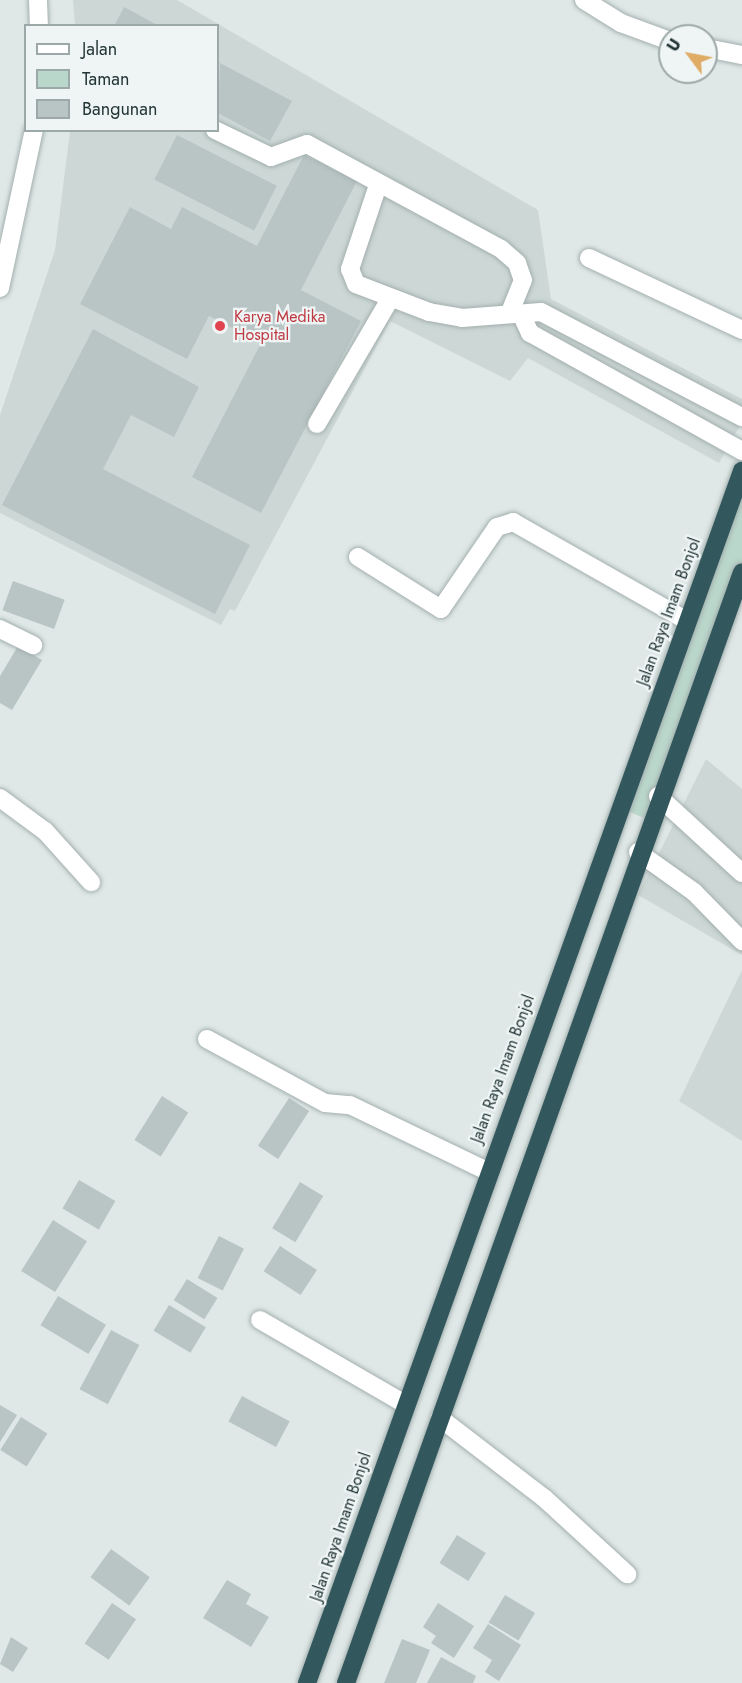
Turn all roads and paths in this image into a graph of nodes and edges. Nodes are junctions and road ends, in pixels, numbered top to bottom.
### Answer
1 (38, 0) edge
2 (584, 0) edge
3 (39, 24) edge
4 (658, 37) edge
5 (718, 50) edge
6 (742, 55) edge
7 (34, 132) edge
8 (219, 132) edge
9 (378, 184) junction
10 (589, 258) dead end
11 (0, 288) edge
12 (390, 299) junction
13 (517, 313) junction
14 (742, 330) edge
15 (742, 417) edge
16 (317, 424) dead end
17 (742, 452) edge
18 (742, 471) edge
19 (358, 557) dead end
20 (742, 572) edge
21 (687, 621) junction
22 (0, 629) edge
23 (33, 645) dead end
24 (658, 796) junction
25 (0, 798) edge
26 (619, 808) junction
27 (650, 820) junction
28 (638, 852) junction
29 (742, 873) edge
30 (91, 882) dead end
31 (742, 941) edge
32 (207, 1039) dead end
33 (487, 1171) junction
34 (260, 1320) dead end
35 (405, 1404) junction
36 (440, 1418) junction
37 (627, 1574) dead end
38 (307, 1683) edge
39 (346, 1683) edge

1 - 3 street
2 - 4 street
5 - 6 street
7 - 11 street
8 - 9 street
9 - 12 street
9 - 13 street
10 - 14 street
12 - 13 street
12 - 16 street
13 - 15 street
13 - 17 street
18 - 21 highway, Jalan Raya Imam Bonjol
19 - 21 street
20 - 24 highway
21 - 26 highway, Jalan Raya Imam Bonjol
22 - 23 street
24 - 27 highway
24 - 29 street
25 - 30 street
26 - 27 highway
26 - 33 highway, Jalan Raya Imam Bonjol
27 - 28 highway
28 - 31 street
28 - 36 highway
32 - 33 street
33 - 35 highway, Jalan Raya Imam Bonjol
34 - 35 street
35 - 38 highway, Jalan Raya Imam Bonjol
36 - 37 street
36 - 39 highway

